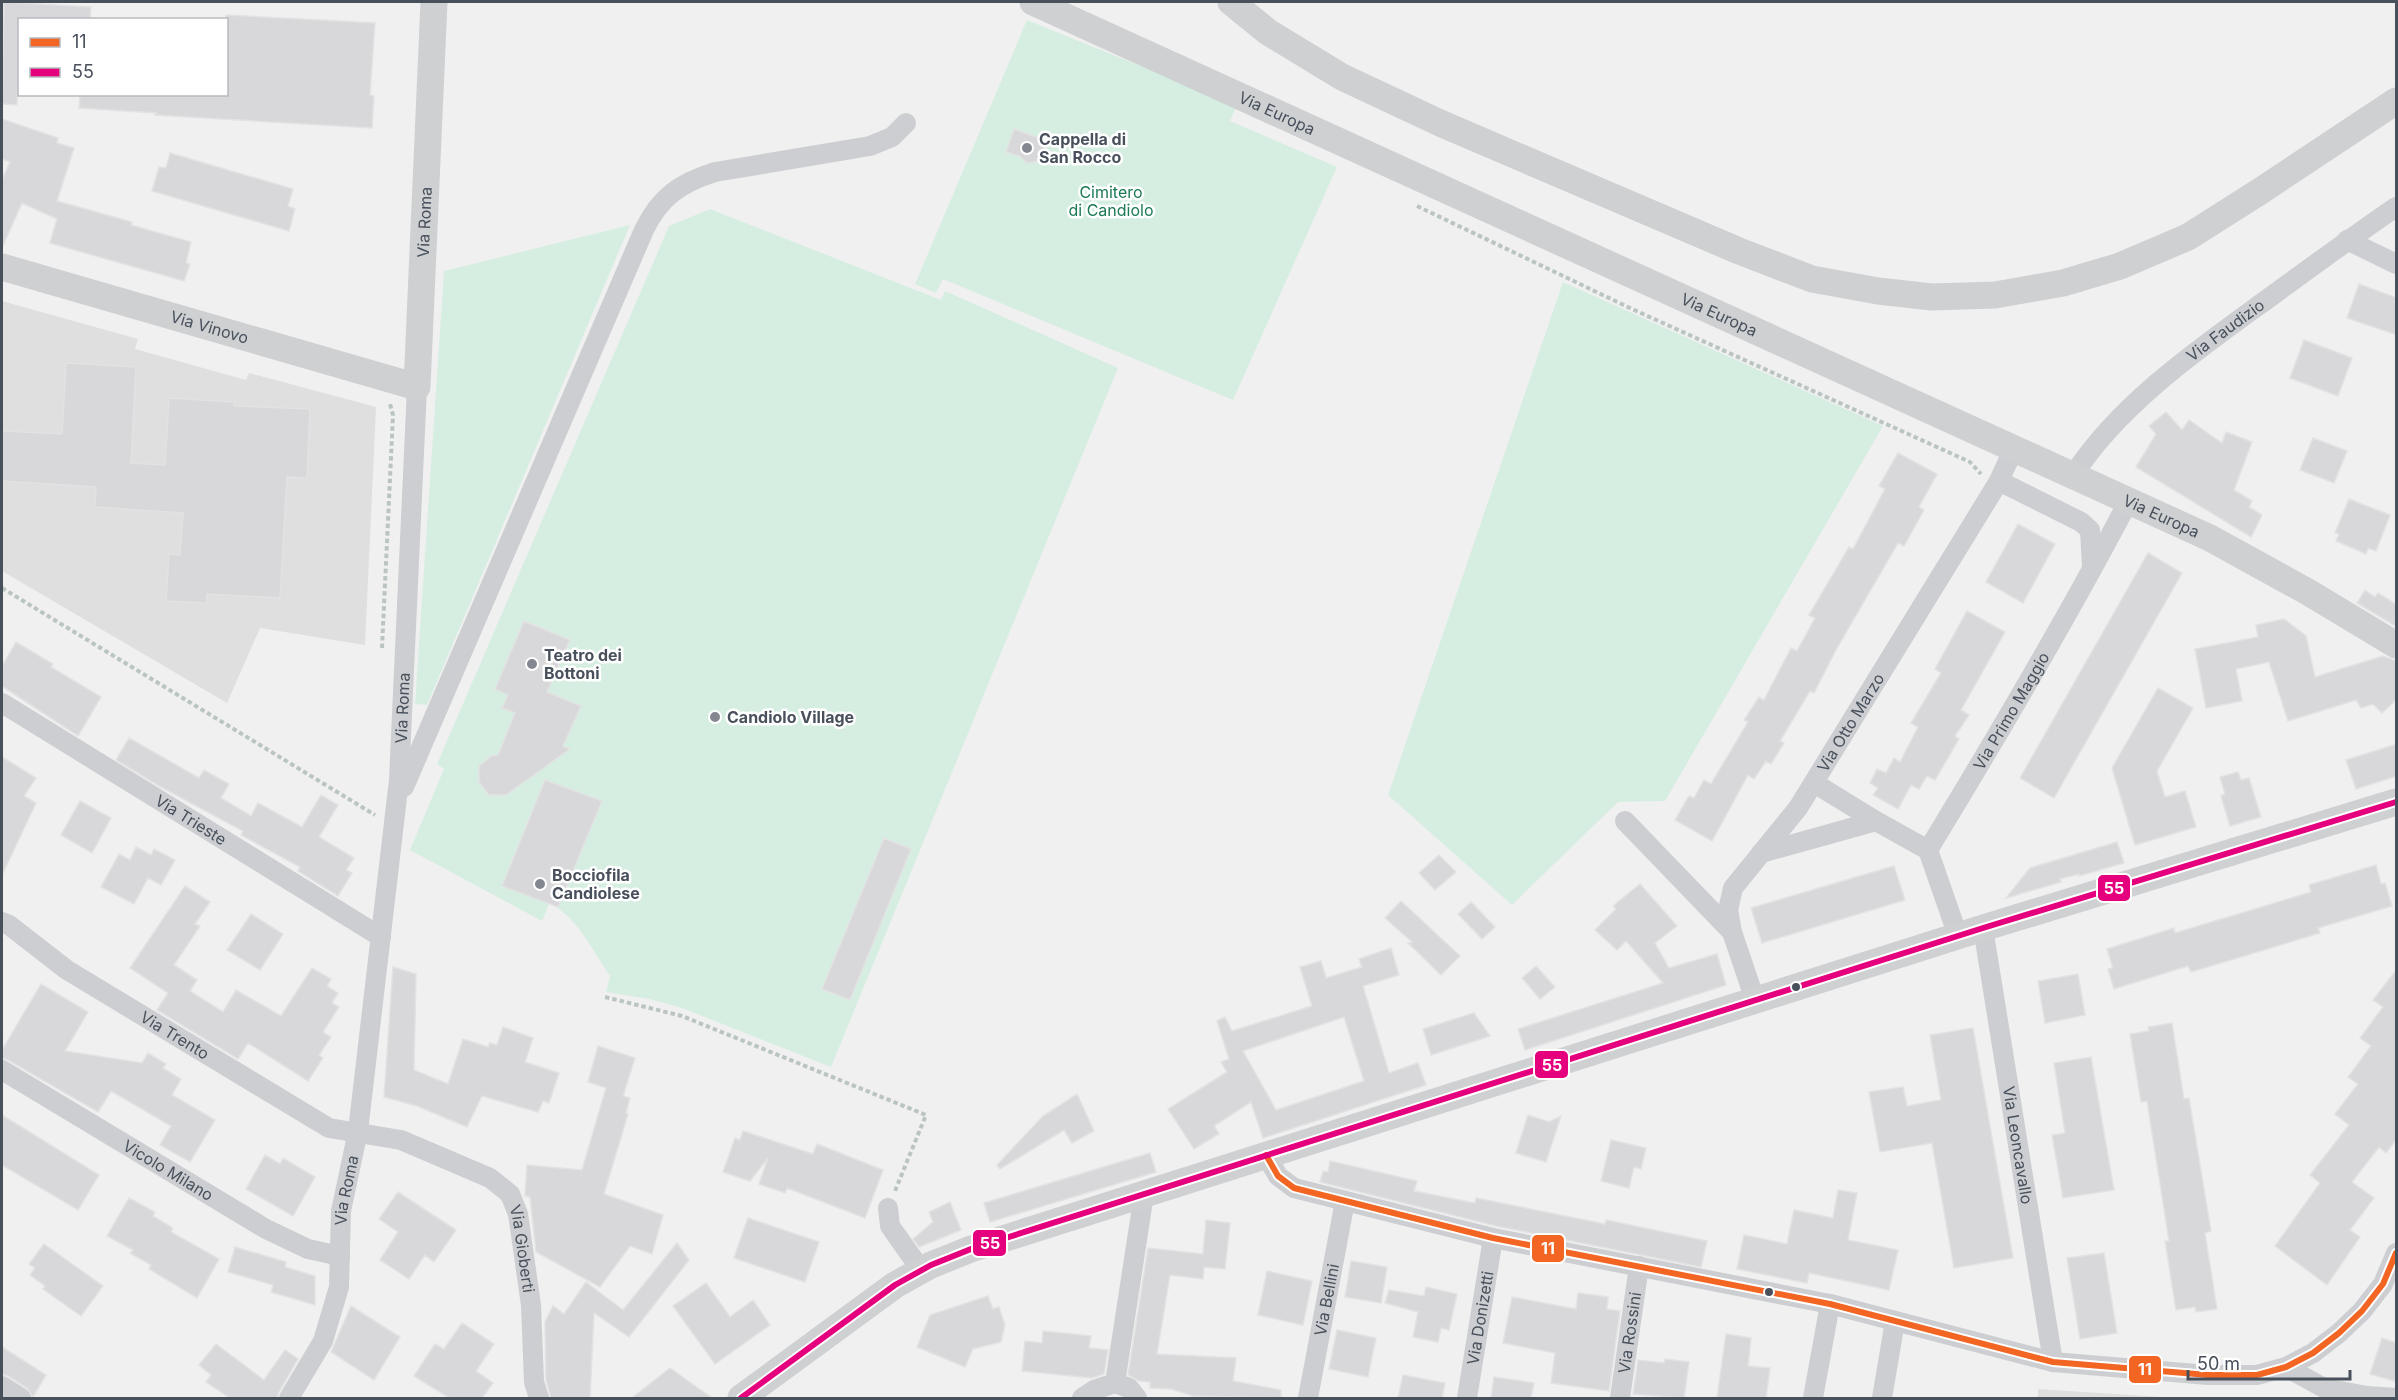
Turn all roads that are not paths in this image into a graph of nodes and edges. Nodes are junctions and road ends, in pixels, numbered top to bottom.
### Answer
1 (434, 2) edge
2 (1033, 2) edge
3 (1231, 2) edge
4 (2397, 101) edge
5 (906, 123) dead end
6 (2397, 207) edge
7 (2347, 240) junction
8 (2397, 264) edge
9 (2, 267) edge
10 (417, 387) junction
11 (2014, 448) junction
12 (2074, 474) junction
13 (1989, 480) junction
14 (2129, 500) junction
15 (2092, 570) junction
16 (2387, 639) edge
17 (2, 703) edge
18 (1814, 783) junction
19 (2397, 802) edge
20 (397, 803) junction
21 (1625, 821) dead end
22 (1876, 821) junction
23 (1928, 850) junction
24 (1761, 853) junction
25 (2, 922) edge
26 (1732, 932) junction
27 (1970, 932) junction
28 (381, 937) junction
29 (1755, 1000) junction
30 (2, 1070) edge
31 (358, 1131) junction
32 (1266, 1155) junction
33 (1144, 1194) junction
34 (1346, 1201) junction
35 (888, 1208) road end
36 (1493, 1238) junction
37 (2397, 1253) edge
38 (340, 1256) junction
39 (1639, 1266) junction
40 (921, 1270) junction
41 (1830, 1304) junction
42 (1895, 1321) junction
43 (2053, 1362) junction
44 (2286, 1367) junction
45 (1114, 1383) junction
46 (2, 1386) edge
47 (21, 1398) edge
48 (289, 1398) edge
49 (539, 1398) edge
50 (741, 1398) edge
51 (1082, 1398) edge
52 (1137, 1398) edge
53 (1308, 1398) edge
54 (1467, 1398) edge
55 (1620, 1398) edge
56 (1813, 1398) edge
57 (1882, 1398) edge
58 (2397, 1398) edge

1 - 10 main road, Via Roma
2 - 11 main road, Via Europa
3 - 4 main road
5 - 20 street
6 - 7 street, Via Faudizio
7 - 8 street
7 - 12 street, Via Faudizio
9 - 10 main road, Via Vinovo
10 - 20 street, Via Roma
11 - 12 main road, Via Europa
11 - 13 street, Via Otto Marzo
12 - 14 main road, Via Europa
13 - 15 street
13 - 18 street, Via Otto Marzo
14 - 15 street, Via Primo Maggio
14 - 16 main road, Via Europa
15 - 23 street, Via Primo Maggio
17 - 28 street, Via Trieste
18 - 22 street
18 - 24 street, Via Otto Marzo
19 - 27 main road
20 - 28 street, Via Roma
21 - 26 street
22 - 23 street
22 - 24 street
23 - 27 street
24 - 26 street, Via Otto Marzo
25 - 31 street, Via Trento
26 - 29 street, Via Otto Marzo
27 - 29 main road
27 - 43 street, Via Leoncavallo
28 - 31 street, Via Roma
29 - 32 main road
30 - 38 street, Vicolo Milano
31 - 38 street, Via Roma
31 - 49 street, Via Gioberti
32 - 33 main road
32 - 34 street
33 - 40 main road
33 - 45 street
34 - 36 street
34 - 53 street, Via Bellini
35 - 40 street
36 - 39 street
36 - 54 street, Via Donizetti
37 - 44 street
38 - 48 street, Via Roma
39 - 41 street
39 - 55 street, Via Rossini
40 - 50 main road
41 - 42 street
41 - 56 street
42 - 43 street
42 - 57 street
43 - 44 street
44 - 58 street
45 - 51 street
45 - 52 street
46 - 47 street

